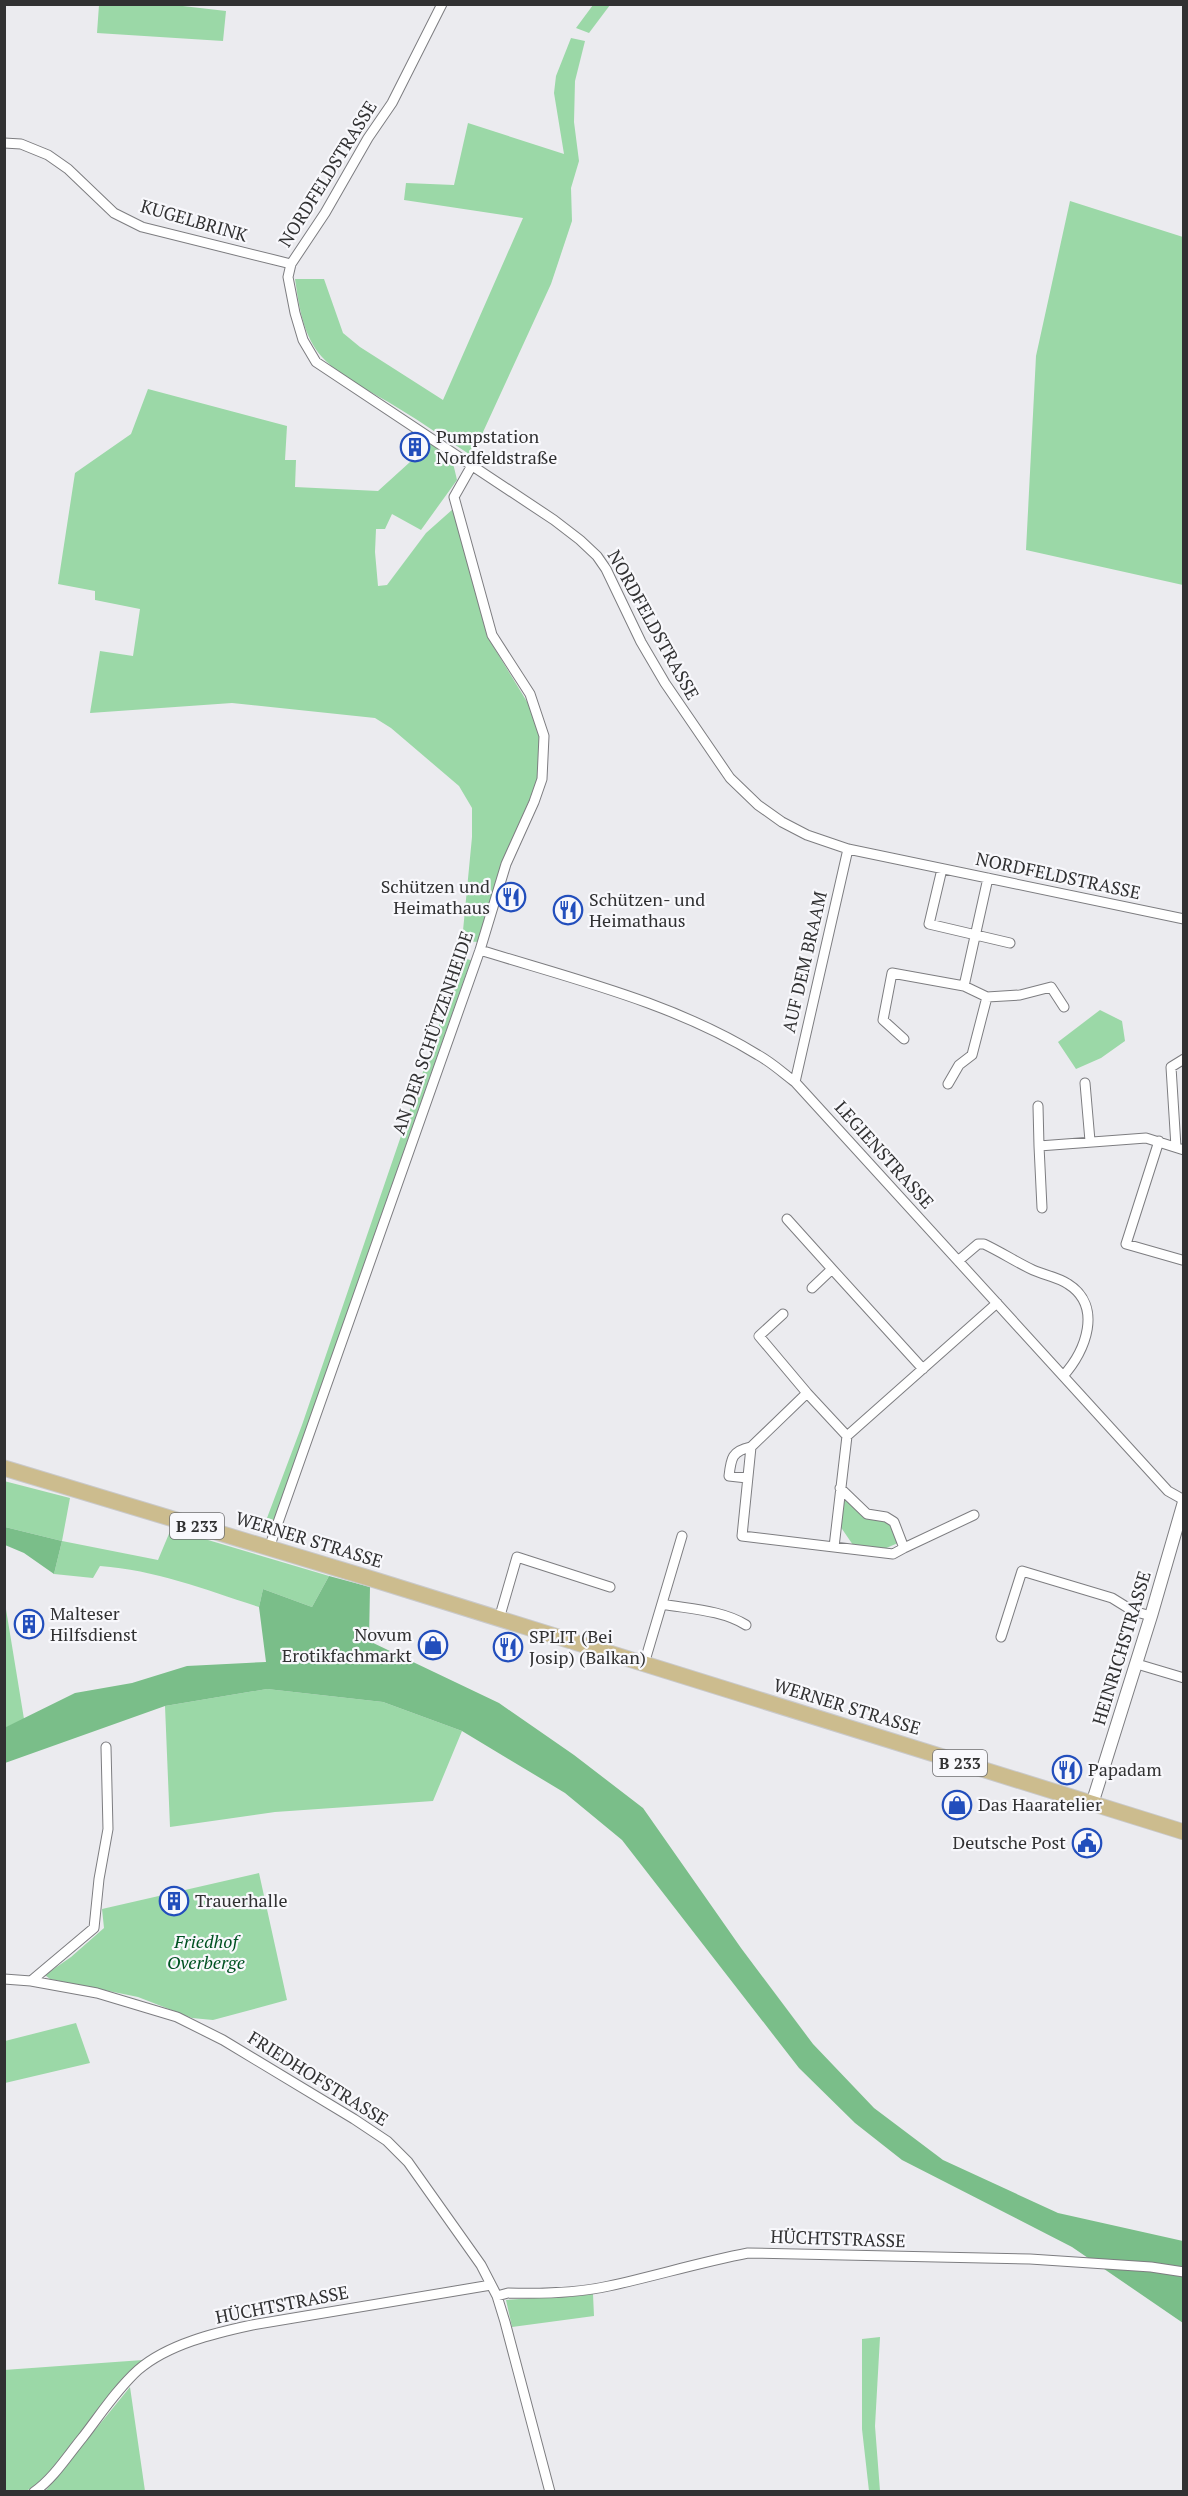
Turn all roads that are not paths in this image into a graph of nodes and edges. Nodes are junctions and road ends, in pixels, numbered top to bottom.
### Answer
1 (442, 4) edge
2 (4, 143) edge
3 (291, 264) junction
4 (471, 467) junction
5 (848, 849) junction
6 (942, 868) junction
7 (988, 878) junction
8 (1184, 919) edge
9 (976, 934) junction
10 (1010, 943) dead end
11 (480, 950) junction
12 (964, 986) junction
13 (987, 997) junction
14 (1064, 1007) dead end
15 (904, 1039) dead end
16 (1184, 1059) edge
17 (795, 1082) junction
18 (1085, 1083) dead end
19 (948, 1084) dead end
20 (1038, 1106) dead end
21 (1090, 1141) junction
22 (1159, 1141) junction
23 (1039, 1146) junction
24 (1180, 1149) edge
25 (1042, 1208) dead end
26 (787, 1219) dead end
27 (1182, 1260) dead end
28 (958, 1261) junction
29 (832, 1269) junction
30 (812, 1288) dead end
31 (997, 1303) junction
32 (783, 1314) dead end
33 (923, 1369) junction
34 (1063, 1376) junction
35 (807, 1393) junction
36 (847, 1436) junction
37 (751, 1447) junction
38 (4, 1468) edge
39 (747, 1478) junction
40 (840, 1488) junction
41 (1184, 1501) edge
42 (974, 1515) dead end
43 (1180, 1531) edge
44 (682, 1536) dead end
45 (834, 1547) junction
46 (269, 1548) junction
47 (904, 1548) junction
48 (610, 1587) dead end
49 (662, 1604) junction
50 (1152, 1616) junction
51 (499, 1619) junction
52 (746, 1625) dead end
53 (1001, 1637) dead end
54 (644, 1664) junction
55 (1137, 1664) junction
56 (1184, 1678) edge
57 (106, 1747) dead end
58 (1092, 1804) junction
59 (1184, 1832) edge
60 (4, 1979) edge
61 (31, 1981) junction
62 (1184, 2272) edge
63 (491, 2285) junction
64 (497, 2296) junction
65 (34, 2492) edge
66 (550, 2492) edge

1 - 3 street, NORDFELDSTRASSE
2 - 3 street, KUGELBRINK
3 - 4 street, NORDFELDSTRASSE
4 - 5 street, NORDFELDSTRASSE
4 - 11 street, AN DER SCHÜTZENHEIDE
5 - 6 street, NORDFELDSTRASSE
5 - 17 street, AUF DEM BRAAM
6 - 7 street, NORDFELDSTRASSE
6 - 9 street
7 - 8 street, NORDFELDSTRASSE
7 - 9 street
9 - 10 street
9 - 12 street
11 - 17 street, LEGIENSTRASSE
11 - 46 street, AN DER SCHÜTZENHEIDE
12 - 13 street
12 - 15 street
13 - 14 street
13 - 19 street
16 - 24 street
17 - 28 street, LEGIENSTRASSE
18 - 21 street
20 - 23 street
21 - 22 street
21 - 23 street
22 - 24 street
22 - 27 street
23 - 25 street
26 - 29 street
28 - 31 street, LEGIENSTRASSE
28 - 34 street
29 - 30 street
29 - 33 street
31 - 33 street
31 - 34 street, LEGIENSTRASSE
32 - 35 street
33 - 36 street
34 - 41 street, LEGIENSTRASSE
35 - 36 street
35 - 37 street
36 - 40 street
37 - 39 street
37 - 39 street
38 - 46 main road, WERNER STRASSE / B 233
39 - 45 street
40 - 45 street
40 - 47 street
41 - 43 street, HEINRICHSTRASSE
42 - 47 street
43 - 50 street, HEINRICHSTRASSE
44 - 49 street
45 - 47 street
46 - 51 main road, WERNER STRASSE / B 233
48 - 51 street
49 - 52 street
49 - 54 street
50 - 53 street
50 - 55 street, HEINRICHSTRASSE
51 - 54 main road, WERNER STRASSE / B 233
54 - 58 main road, WERNER STRASSE / B 233
55 - 56 street
55 - 58 street, HEINRICHSTRASSE
57 - 61 street
58 - 59 main road, WERNER STRASSE / B 233
60 - 61 street, FRIEDHOFSTRASSE
61 - 63 street, FRIEDHOFSTRASSE
62 - 64 street, HÜCHTSTRASSE
63 - 64 street, FRIEDHOFSTRASSE
63 - 65 street, HÜCHTSTRASSE
64 - 66 street, FRIEDHOFSTRASSE

